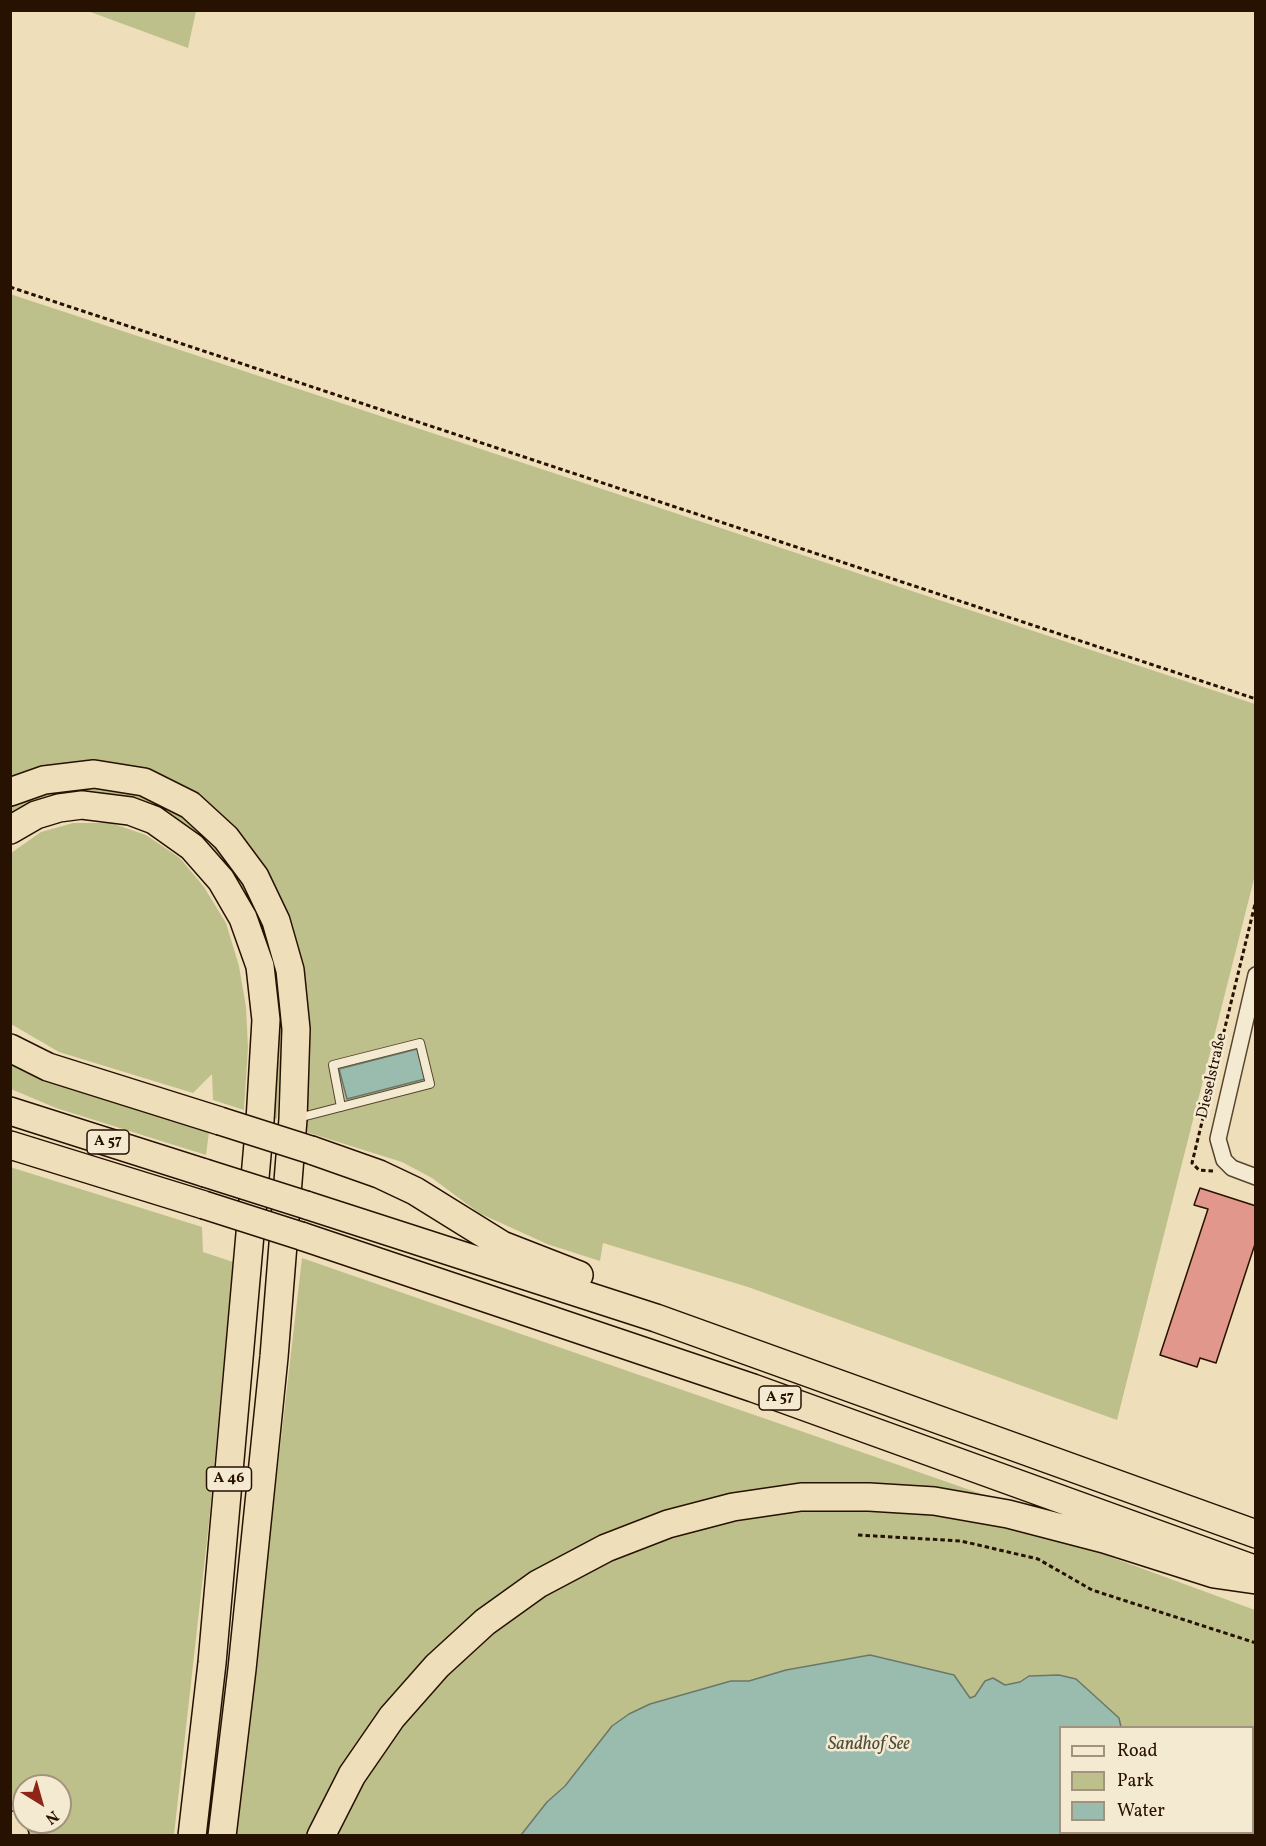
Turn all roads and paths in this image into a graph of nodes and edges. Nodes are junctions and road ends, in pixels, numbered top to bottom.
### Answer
1 (10, 287) edge
2 (1256, 699) edge
3 (10, 792) edge
4 (10, 830) edge
5 (1256, 975) edge
6 (10, 1048) edge
7 (341, 1107) junction
8 (10, 1111) edge
9 (293, 1119) junction
10 (10, 1145) edge
11 (1250, 1176) edge
12 (656, 1318) junction
13 (1256, 1534) edge
14 (858, 1535) dead end
15 (1256, 1569) edge
16 (1256, 1580) edge
17 (1256, 1643) edge
18 (10, 1825) edge
19 (15, 1836) edge
20 (192, 1836) edge
21 (222, 1836) edge
22 (321, 1836) edge

1 - 2 path
3 - 9 highway
4 - 20 highway, A 46
5 - 11 street, Dieselstraße
6 - 12 highway, bridge
7 - 7 lane
7 - 9 lane
8 - 12 highway, A 57, bridge
9 - 21 highway
10 - 15 highway, A 57, bridge
12 - 13 highway, A 57
14 - 17 path
16 - 22 highway
18 - 19 highway

